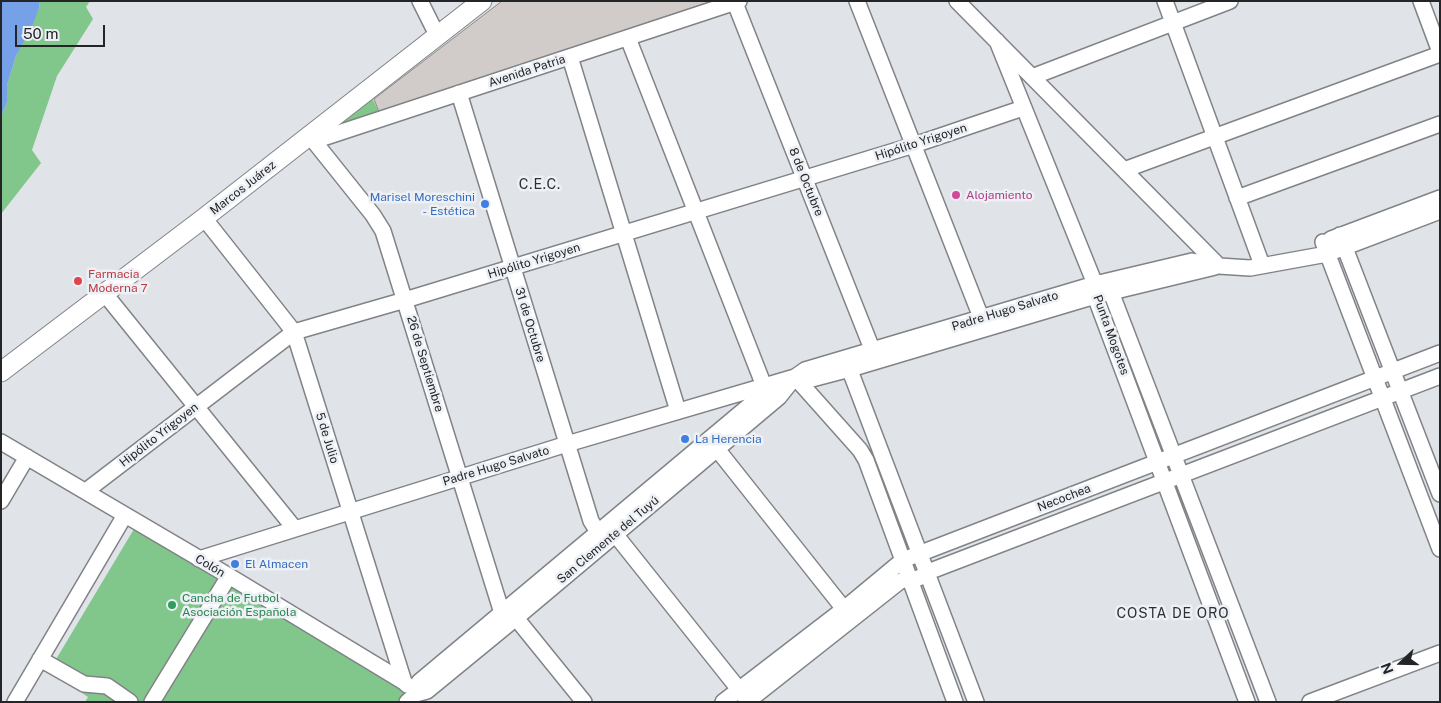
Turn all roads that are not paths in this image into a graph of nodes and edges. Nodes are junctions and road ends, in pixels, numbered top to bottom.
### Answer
1 (420, 1) edge
2 (482, 1) edge
3 (857, 1) edge
4 (957, 1) edge
5 (1166, 1) edge
6 (1230, 1) edge
7 (1421, 1) edge
8 (737, 2) edge
9 (1173, 23) junction
10 (436, 36) junction
11 (628, 38) junction
12 (997, 41) junction
13 (1440, 53) edge
14 (570, 57) junction
15 (1032, 77) junction
16 (459, 93) junction
17 (1023, 108) junction
18 (1440, 124) edge
19 (1215, 137) junction
20 (311, 138) junction
21 (914, 145) junction
22 (1124, 170) junction
23 (804, 178) junction
24 (1238, 198) junction
25 (1440, 198) edge
26 (1440, 211) edge
27 (695, 212) junction
28 (204, 218) junction
29 (624, 233) junction
30 (1343, 241) junction
31 (1325, 248) junction
32 (1219, 266) junction
33 (1262, 266) junction
34 (512, 267) junction
35 (1095, 290) junction
36 (1112, 292) junction
37 (105, 294) junction
38 (405, 300) junction
39 (983, 323) junction
40 (294, 332) junction
41 (1440, 353) edge
42 (874, 356) junction
43 (848, 364) junction
44 (1393, 371) junction
45 (1, 372) edge
46 (1440, 376) edge
47 (795, 377) junction
48 (1375, 378) junction
49 (764, 386) junction
50 (1401, 391) junction
51 (779, 397) junction
52 (1383, 398) junction
53 (196, 407) junction
54 (678, 411) junction
55 (1, 442) edge
56 (567, 444) junction
57 (717, 449) junction
58 (1175, 456) junction
59 (27, 457) junction
60 (1158, 462) junction
61 (1182, 475) junction
62 (460, 477) junction
63 (1165, 481) junction
64 (86, 491) junction
65 (1440, 494) edge
66 (1, 501) edge
67 (350, 512) junction
68 (125, 515) junction
69 (295, 529) junction
70 (596, 529) junction
71 (616, 534) junction
72 (1440, 549) edge
73 (920, 552) junction
74 (199, 559) junction
75 (903, 560) junction
76 (928, 572) junction
77 (229, 576) junction
78 (910, 577) junction
79 (844, 609) junction
80 (509, 616) junction
81 (1440, 653) edge
82 (40, 659) junction
83 (404, 682) junction
84 (746, 698) edge
85 (415, 699) edge
86 (951, 700) edge
87 (16, 702) edge
88 (130, 702) edge
89 (152, 702) edge
90 (584, 702) edge
91 (723, 702) edge
92 (976, 702) edge
93 (1247, 702) edge
94 (1268, 702) edge
95 (1310, 702) edge

1 - 10 street
2 - 10 main road, Marcos Juárez
3 - 21 street
4 - 12 street
5 - 9 street
6 - 9 street
7 - 13 street
8 - 11 street, Avenida Patria
8 - 23 street, 8 de Octubre
9 - 15 street
9 - 19 street
10 - 20 main road, Marcos Juárez
11 - 14 street, Avenida Patria
11 - 27 street
12 - 15 street
12 - 17 street
13 - 19 street
14 - 16 street, Avenida Patria
14 - 29 street
15 - 22 street
16 - 20 street, Avenida Patria
16 - 34 street, 31 de Octubre
17 - 21 street, Hipólito Yrigoyen
17 - 35 street
18 - 24 street
19 - 22 street
19 - 24 street
20 - 28 main road, Marcos Juárez
20 - 38 street, 26 de Septiembre
21 - 23 street, Hipólito Yrigoyen
21 - 39 street
22 - 32 street
23 - 27 street, Hipólito Yrigoyen
23 - 42 street, 8 de Octubre
24 - 33 street
25 - 30 street, Padre Hugo Salvato
26 - 30 street, Padre Hugo Salvato
27 - 29 street, Hipólito Yrigoyen
27 - 49 street
28 - 37 main road, Marcos Juárez
28 - 40 street, 5 de Julio
29 - 34 street, Hipólito Yrigoyen
29 - 54 street
30 - 31 street, Padre Hugo Salvato
30 - 44 street
31 - 33 street, Padre Hugo Salvato
31 - 48 street
32 - 33 street, Padre Hugo Salvato
32 - 35 street, Padre Hugo Salvato
32 - 36 street, Padre Hugo Salvato
34 - 38 street, Hipólito Yrigoyen
34 - 56 street, 31 de Octubre
35 - 36 street, Punta Mogotes
35 - 39 street, Padre Hugo Salvato
35 - 60 street, Punta Mogotes
36 - 58 street, Punta Mogotes
37 - 45 main road, Marcos Juárez
37 - 53 street
38 - 40 street, Hipólito Yrigoyen
38 - 62 street, 26 de Septiembre
39 - 42 street, Padre Hugo Salvato
40 - 53 street, Hipólito Yrigoyen
40 - 67 street, 5 de Julio
41 - 44 street, Necochea
42 - 43 street, Padre Hugo Salvato
43 - 47 street, Padre Hugo Salvato
43 - 73 street
44 - 48 street, Necochea
44 - 50 street
46 - 50 street, Necochea
47 - 49 street, Padre Hugo Salvato
47 - 51 street, San Clemente del Tuyú
47 - 75 street
48 - 52 street
48 - 58 street, Necochea
49 - 51 street
49 - 54 street, Padre Hugo Salvato
49 - 70 street, San Clemente del Tuyú
50 - 52 street, Necochea
50 - 65 street
51 - 57 street, San Clemente del Tuyú
52 - 61 street, Necochea
52 - 72 street
53 - 64 street, Hipólito Yrigoyen
53 - 69 street
54 - 56 street, Padre Hugo Salvato
55 - 59 street, Colón
56 - 62 street, Padre Hugo Salvato
56 - 70 street, 31 de Octubre
57 - 71 street, San Clemente del Tuyú
57 - 79 street
58 - 60 street, Necochea
58 - 61 street, Punta Mogotes
59 - 64 street, Colón
59 - 66 street
60 - 63 street, Punta Mogotes
60 - 73 street, Necochea
61 - 63 street, Necochea
61 - 94 street, Punta Mogotes
62 - 67 street, Padre Hugo Salvato
62 - 80 street, 26 de Septiembre
63 - 76 street, Necochea
63 - 93 street, Punta Mogotes
64 - 68 street, Colón
67 - 69 street, Padre Hugo Salvato
67 - 83 street, 5 de Julio
68 - 74 street, Colón
68 - 82 street
69 - 74 street, Padre Hugo Salvato
70 - 71 street
70 - 80 street, San Clemente del Tuyú
71 - 80 street, San Clemente del Tuyú
71 - 84 street
73 - 75 street, Necochea
73 - 76 street
74 - 77 street, Colón
75 - 78 street
75 - 79 street, Necochea
76 - 78 street, Necochea
76 - 92 street
77 - 83 street, Colón
77 - 89 street
78 - 84 street, Necochea
78 - 86 street
79 - 84 street, Necochea
80 - 85 street, San Clemente del Tuyú
80 - 90 street
81 - 95 street
82 - 87 street
82 - 88 street
83 - 85 street, Colón
84 - 91 street, Necochea

